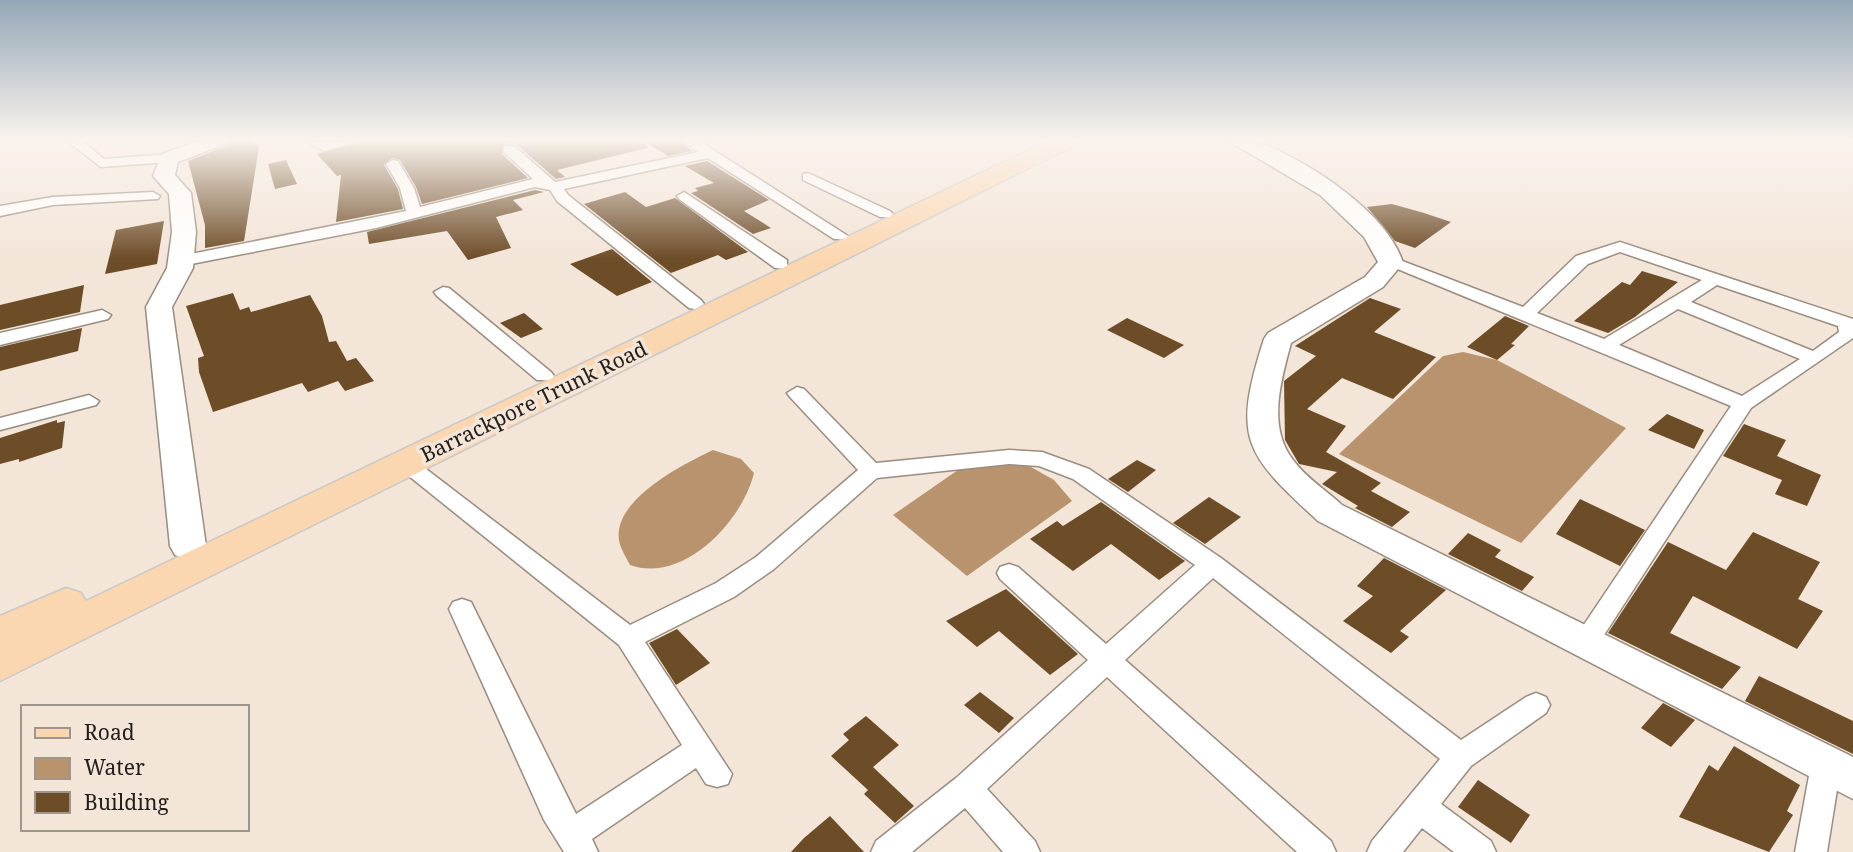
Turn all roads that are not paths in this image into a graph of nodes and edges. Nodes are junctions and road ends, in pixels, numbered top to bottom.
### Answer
1 (168, 180) edge
2 (402, 180) edge
3 (545, 180) edge
4 (577, 180) edge
5 (751, 180) edge
6 (814, 180) edge
7 (957, 180) edge
8 (986, 180) edge
9 (1312, 180) edge
10 (551, 185) junction
11 (153, 196) dead end
12 (684, 196) dead end
13 (0, 211) edge
14 (415, 214) junction
15 (885, 214) junction
16 (840, 236) junction
17 (1395, 256) junction
18 (181, 261) junction
19 (781, 264) junction
20 (1717, 278) junction
21 (443, 292) dead end
22 (1676, 302) junction
23 (695, 304) junction
24 (1526, 314) junction
25 (102, 315) dead end
26 (0, 339) edge
27 (1605, 346) junction
28 (1815, 358) junction
29 (544, 376) junction
30 (797, 394) dead end
31 (89, 401) dead end
32 (1743, 404) junction
33 (0, 424) edge
34 (405, 464) junction
35 (871, 471) junction
36 (188, 546) junction
37 (1212, 564) junction
38 (1009, 573) dead end
39 (462, 609) dead end
40 (0, 636) edge
41 (628, 638) junction
42 (1586, 642) junction
43 (1106, 659) junction
44 (0, 663) edge
45 (1536, 705) dead end
46 (1460, 757) junction
47 (1840, 772) edge
48 (967, 788) junction
49 (1419, 807) junction
50 (576, 843) edge
51 (887, 852) edge
52 (1024, 852) edge
53 (1320, 852) edge
54 (1383, 852) edge
55 (1479, 852) edge
56 (1811, 852) edge

1 - 18 street
2 - 14 street
3 - 10 street
4 - 10 street
5 - 16 street
6 - 15 street
7 - 15 main road, Barrackpore Trunk Road
8 - 34 main road, Barrackpore Trunk Road
9 - 17 street
10 - 14 street
10 - 23 street
11 - 13 street
12 - 19 street
14 - 18 street
15 - 16 main road, Barrackpore Trunk Road
16 - 19 main road, Barrackpore Trunk Road
17 - 24 street
17 - 42 street
18 - 36 street
19 - 23 main road, Barrackpore Trunk Road
20 - 22 street
20 - 24 street
20 - 28 street
21 - 29 street
22 - 27 street
22 - 28 street
23 - 29 main road, Barrackpore Trunk Road
24 - 27 street
25 - 26 street
27 - 32 street
28 - 32 street
29 - 36 main road, Barrackpore Trunk Road
30 - 35 street
31 - 33 street
32 - 42 street
34 - 41 street
34 - 44 main road, Barrackpore Trunk Road
35 - 37 street
35 - 41 street
36 - 40 main road, Barrackpore Trunk Road
37 - 43 street
37 - 46 street
38 - 43 street
39 - 50 street
41 - 50 street
42 - 47 street
43 - 48 street
43 - 53 street
45 - 46 street
46 - 49 street
47 - 56 street
48 - 51 street
48 - 52 street
49 - 54 street
49 - 55 street

